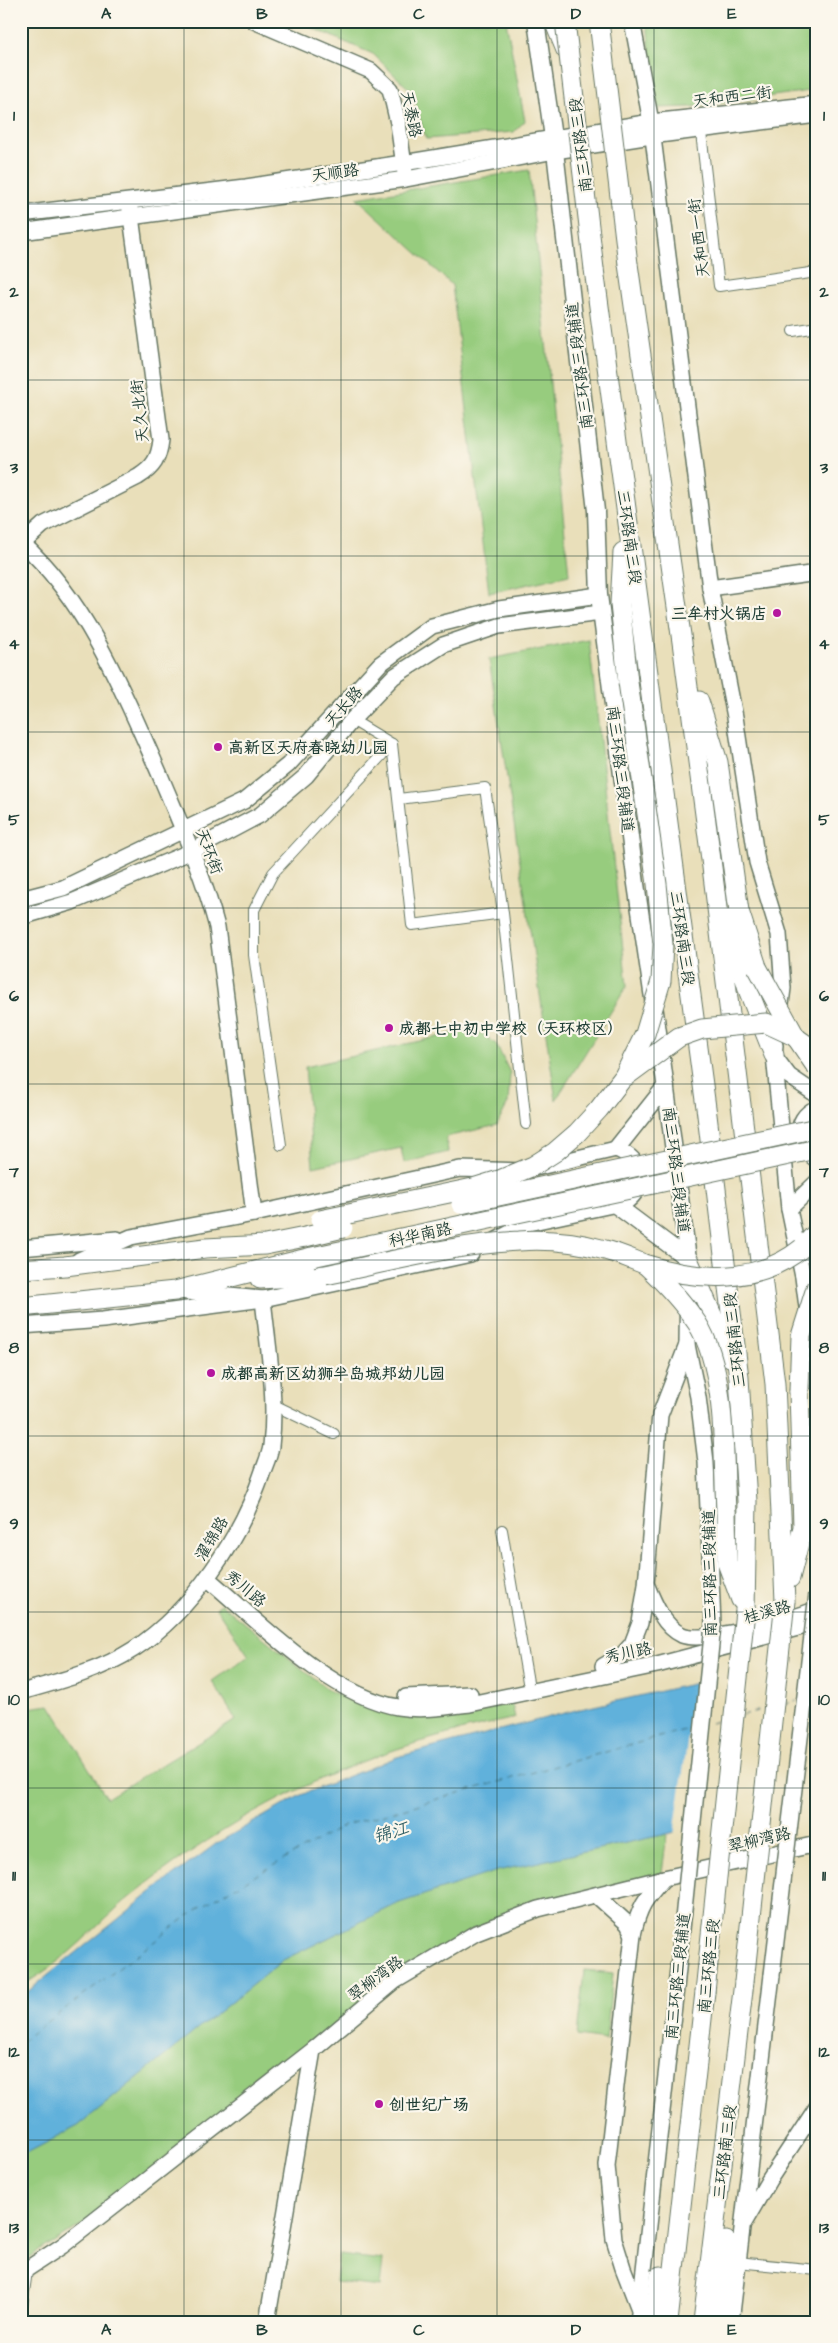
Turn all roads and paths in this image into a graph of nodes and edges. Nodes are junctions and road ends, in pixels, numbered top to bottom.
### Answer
1 (254, 21) edge
2 (536, 21) edge
3 (554, 21) edge
4 (565, 21) edge
5 (599, 21) edge
6 (632, 21) edge
7 (569, 56) junction
8 (817, 104) edge
9 (817, 115) edge
10 (700, 124) junction
11 (651, 129) junction
12 (554, 144) junction
13 (403, 163) junction
14 (406, 179) junction
15 (129, 200) junction
16 (21, 214) edge
17 (131, 218) junction
18 (21, 232) edge
19 (594, 268) joint
20 (817, 272) edge
21 (817, 327) edge
22 (793, 331) dead end
23 (625, 504) junction
24 (22, 542) edge
25 (817, 573) edge
26 (710, 588) junction
27 (599, 595) junction
28 (601, 613) junction
29 (682, 642) junction
30 (352, 720) junction
31 (392, 744) junction
32 (398, 799) junction
33 (184, 831) junction
34 (192, 851) junction
35 (712, 867) junction
36 (21, 899) edge
37 (503, 913) junction
38 (21, 917) edge
39 (817, 1052) edge
40 (774, 1055) junction
41 (817, 1068) edge
42 (622, 1079) junction
43 (666, 1086) junction
44 (817, 1095) edge
45 (817, 1108) edge
46 (526, 1124) dead end
47 (817, 1128) edge
48 (280, 1145) dead end
49 (616, 1149) junction
50 (817, 1149) edge
51 (817, 1160) edge
52 (817, 1182) edge
53 (617, 1206) junction
54 (789, 1209) junction
55 (254, 1214) junction
56 (817, 1232) edge
57 (131, 1237) junction
58 (21, 1248) edge
59 (205, 1248) junction
60 (688, 1259) junction
61 (646, 1264) junction
62 (65, 1266) junction
63 (21, 1270) edge
64 (810, 1281) edge
65 (212, 1282) junction
66 (175, 1290) junction
67 (263, 1299) junction
68 (21, 1307) edge
69 (817, 1312) edge
70 (21, 1326) edge
71 (688, 1344) junction
72 (739, 1378) junction
73 (817, 1383) edge
74 (274, 1406) junction
75 (334, 1434) dead end
76 (502, 1530) dead end
77 (207, 1578) junction
78 (646, 1585) junction
79 (817, 1594) edge
80 (784, 1601) junction
81 (817, 1609) edge
82 (745, 1611) junction
83 (817, 1616) edge
84 (817, 1623) edge
85 (667, 1652) joint
86 (702, 1654) joint
87 (603, 1666) junction
88 (528, 1682) junction
89 (21, 1692) edge
90 (817, 1844) edge
91 (664, 1878) junction
92 (596, 1895) junction
93 (633, 1935) junction
94 (740, 2018) junction
95 (313, 2050) junction
96 (817, 2107) edge
97 (690, 2121) junction
98 (741, 2229) junction
99 (737, 2262) junction
100 (817, 2270) edge
101 (24, 2272) edge
102 (21, 2314) edge
103 (639, 2315) edge
104 (267, 2322) edge
105 (654, 2322) edge
106 (668, 2322) edge
107 (703, 2322) edge
108 (722, 2322) edge
109 (731, 2322) edge

1 - 13 street, 天泰路
2 - 12 main road, 南三环路三段辅道
3 - 7 highway, bridge
4 - 7 highway, 南三环路三段, bridge
5 - 29 highway, 南三环路三段, bridge
6 - 11 street
7 - 19 highway, 南三环路三段, bridge
8 - 10 street, 天和西二街
9 - 10 street, 天和西二街
10 - 11 street, 天和西二街
10 - 20 street, 天和西一街
11 - 12 street, 天顺路
11 - 26 street
12 - 13 street, 天顺路
12 - 14 street, 天顺路
12 - 27 main road, 南三环路三段辅道
13 - 14 street, 天泰路
13 - 15 street, 天顺路
14 - 17 street, 天顺路
15 - 16 street, 天顺路
15 - 17 street, 天久北街
17 - 18 street, 天顺路
17 - 24 street, 天久北街
19 - 23 highway, 三环路南三段
21 - 22 street
23 - 42 highway, bridge
23 - 72 highway, 三环路南三段
24 - 33 street, 天环街
25 - 26 street
26 - 40 street
27 - 28 main road, 南三环路三段辅道
27 - 33 street, 天长路
28 - 30 street, 天长路
28 - 43 main road, 南三环路三段辅道
29 - 35 highway
29 - 41 highway, bridge
30 - 31 street
30 - 34 street, 天长路
31 - 32 street
31 - 48 street
32 - 37 street
32 - 37 street
33 - 34 street, 天环街
33 - 36 street, 天长路
34 - 38 street, 天长路
34 - 55 street, 天环街
35 - 40 highway
35 - 80 highway
37 - 46 street
39 - 42 highway, bridge
40 - 44 street
40 - 54 street
42 - 59 highway, bridge
43 - 49 main road
43 - 60 main road, 南三环路三段辅道
45 - 51 street
47 - 59 highway, 科华南路, bridge
49 - 53 street
49 - 55 street
50 - 65 highway, 科华南路, bridge
52 - 54 street
53 - 60 main road
53 - 67 street
54 - 64 street
55 - 57 street
56 - 61 highway, bridge
57 - 58 street
57 - 62 street
59 - 62 highway, 科华南路
60 - 71 street, 南三环路三段辅道
60 - 72 highway
61 - 65 highway, bridge
61 - 82 highway, bridge
62 - 63 highway, 科华南路
64 - 69 street
64 - 73 street
64 - 80 highway, bridge
65 - 66 highway, 科华南路
66 - 67 street
66 - 68 highway, 科华南路
67 - 70 street
67 - 74 street, 濯锦路
71 - 78 street
71 - 103 street, 南三环路三段辅道, bridge
72 - 82 highway, 三环路南三段
74 - 75 street
74 - 77 street, 濯锦路
76 - 88 street
77 - 86 street, 秀川路
77 - 88 street, 秀川路
77 - 89 street, 濯锦路
78 - 81 street
78 - 87 street
79 - 98 street, bridge
80 - 94 highway, 三环路南三段, bridge
82 - 97 highway, 南三环路三段, bridge
83 - 85 street, 桂溪路
84 - 86 street, 桂溪路
85 - 87 street, 秀川路
87 - 88 street, 秀川路
90 - 91 street, 翠柳湾路
91 - 92 street, 翠柳湾路
91 - 93 street
92 - 93 street
92 - 95 street, 翠柳湾路
93 - 103 street
94 - 107 highway, 三环路南三段
94 - 108 highway
95 - 101 street, 翠柳湾路
95 - 104 street
96 - 98 street
97 - 105 highway
97 - 106 highway, 南三环路三段
98 - 99 street
99 - 100 street
99 - 109 street
101 - 102 street

